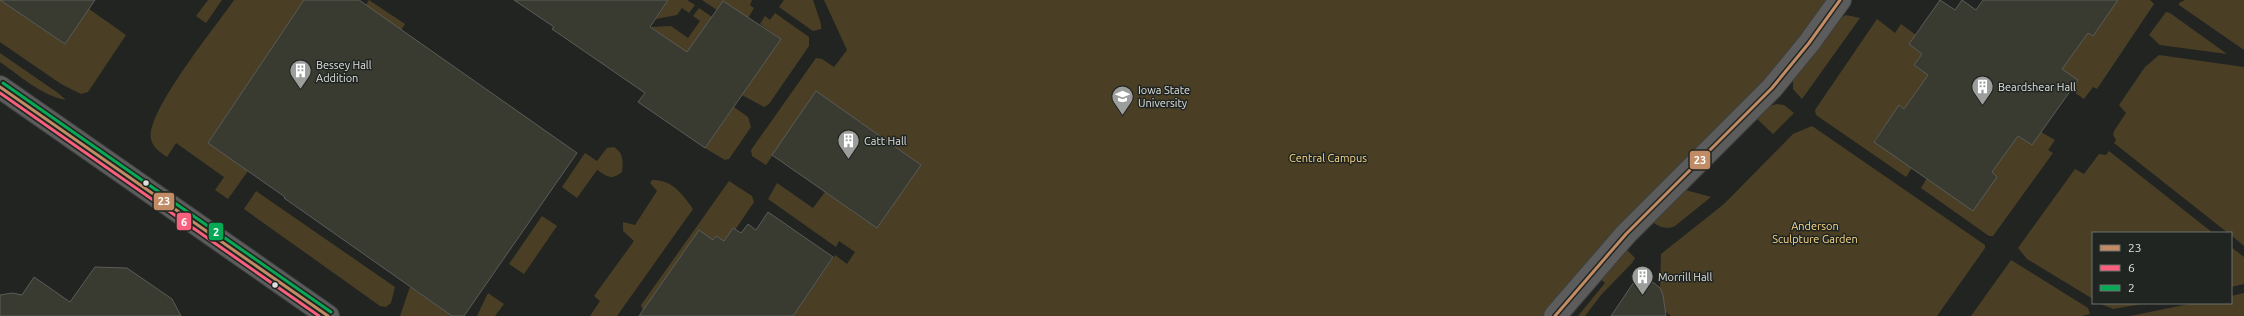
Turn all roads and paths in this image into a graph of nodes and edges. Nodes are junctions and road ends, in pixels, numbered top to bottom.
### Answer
1 (1840, 0) edge
2 (0, 87) edge
3 (328, 316) edge
4 (1555, 316) edge

1 - 4 street
2 - 3 street

